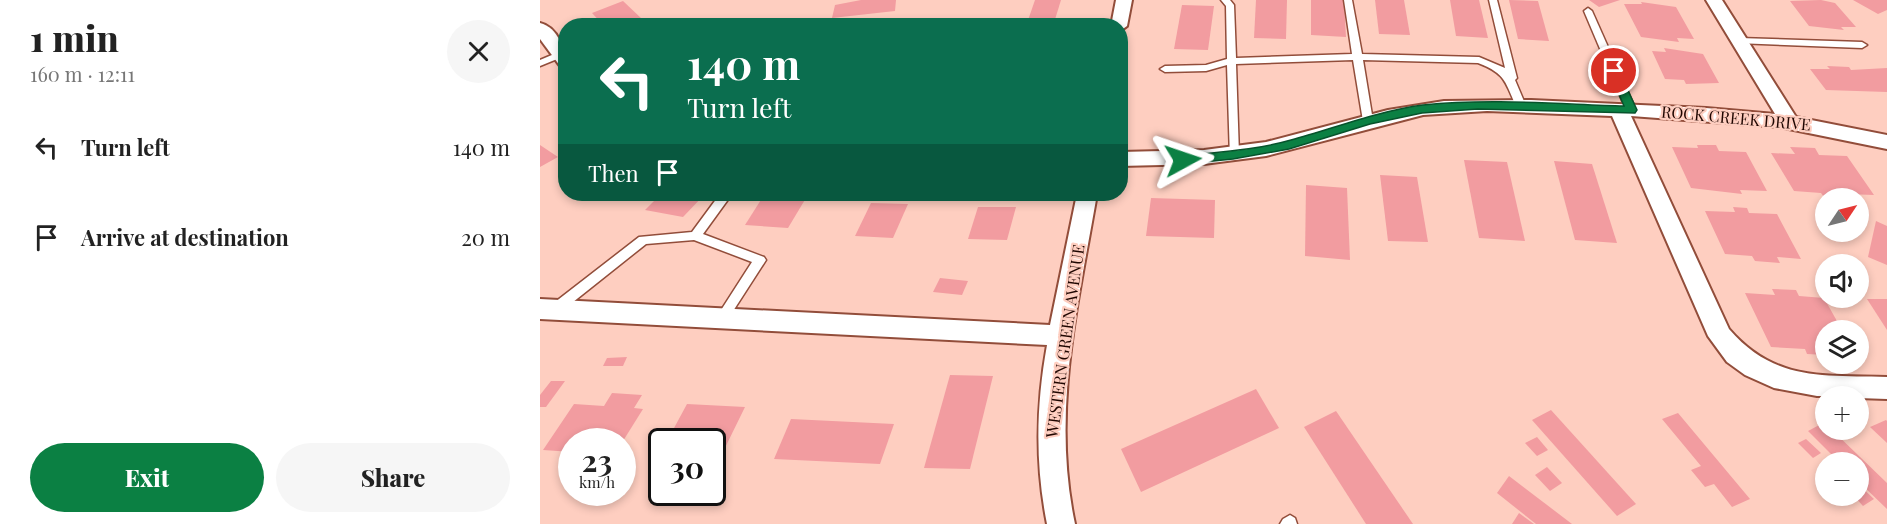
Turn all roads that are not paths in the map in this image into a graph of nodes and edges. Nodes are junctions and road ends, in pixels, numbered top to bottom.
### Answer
1 (1124, 0) edge
2 (1225, 0) edge
3 (1348, 0) edge
4 (1493, 0) edge
5 (1714, 0) edge
6 (1588, 11) dead end
7 (1121, 18) edge
8 (540, 28) edge
9 (1739, 41) junction
10 (1862, 45) dead end
11 (558, 53) edge
12 (1356, 57) junction
13 (558, 60) edge
14 (1232, 61) junction
15 (540, 63) edge
16 (1165, 69) dead end
17 (1512, 78) junction
18 (1521, 106) junction
19 (1625, 110) junction
20 (1788, 120) junction
21 (1368, 121) junction
22 (1887, 142) edge
23 (1233, 155) junction
24 (1128, 159) edge
25 (721, 201) edge
26 (1086, 201) edge
27 (694, 236) junction
28 (547, 309) edge
29 (722, 318) junction
30 (1062, 336) junction
31 (1887, 388) edge
32 (1061, 524) edge

1 - 7 street
2 - 14 lane
3 - 12 lane
4 - 17 lane
5 - 9 street
6 - 19 lane
8 - 11 street
9 - 10 lane
9 - 20 street
12 - 14 lane
12 - 17 lane
12 - 21 lane
13 - 15 lane
14 - 16 lane
14 - 23 lane
17 - 18 lane
18 - 19 street, ROCK CREEK DRIVE
18 - 21 street, ROCK CREEK DRIVE
19 - 20 street, ROCK CREEK DRIVE
19 - 31 street
20 - 22 street, ROCK CREEK DRIVE
21 - 23 street, ROCK CREEK DRIVE
23 - 24 street, ROCK CREEK DRIVE
25 - 27 lane
26 - 30 street, WESTERN GREEN AVENUE
27 - 28 lane
27 - 29 lane
28 - 29 street
29 - 30 street
30 - 32 street, WESTERN GREEN AVENUE

